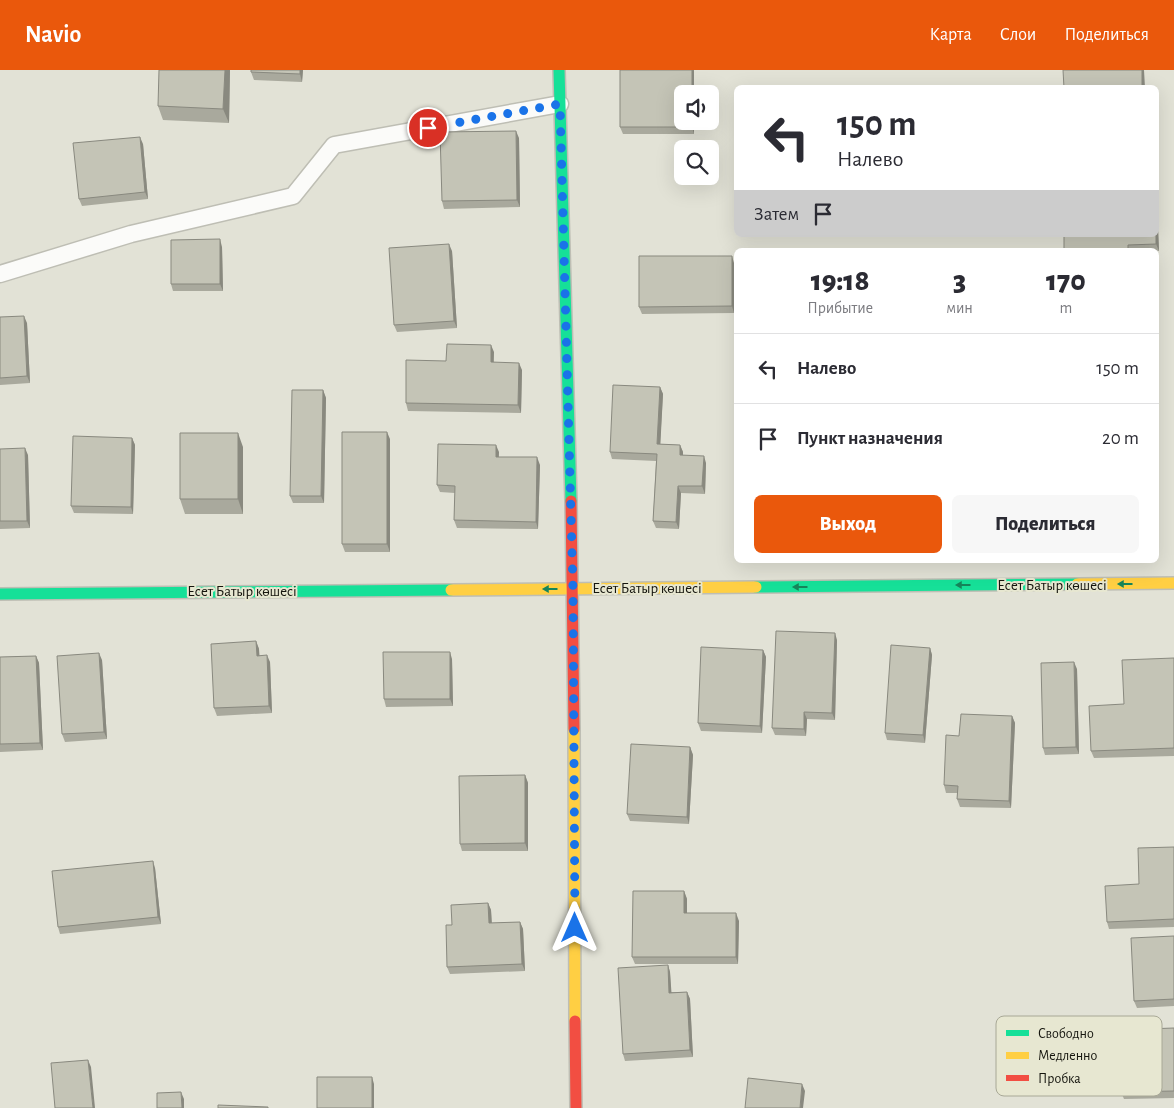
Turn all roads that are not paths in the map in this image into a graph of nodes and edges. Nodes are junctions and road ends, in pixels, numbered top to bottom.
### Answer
1 (559, 70) edge
2 (560, 104) junction
3 (0, 274) edge
4 (1174, 584) edge
5 (573, 589) junction
6 (0, 594) edge
7 (576, 1108) edge

1 - 2 street
2 - 3 lane
2 - 5 street
4 -> 5 street, Есет Батыр көшесі
5 -> 6 street, Есет Батыр көшесі
5 - 7 street

